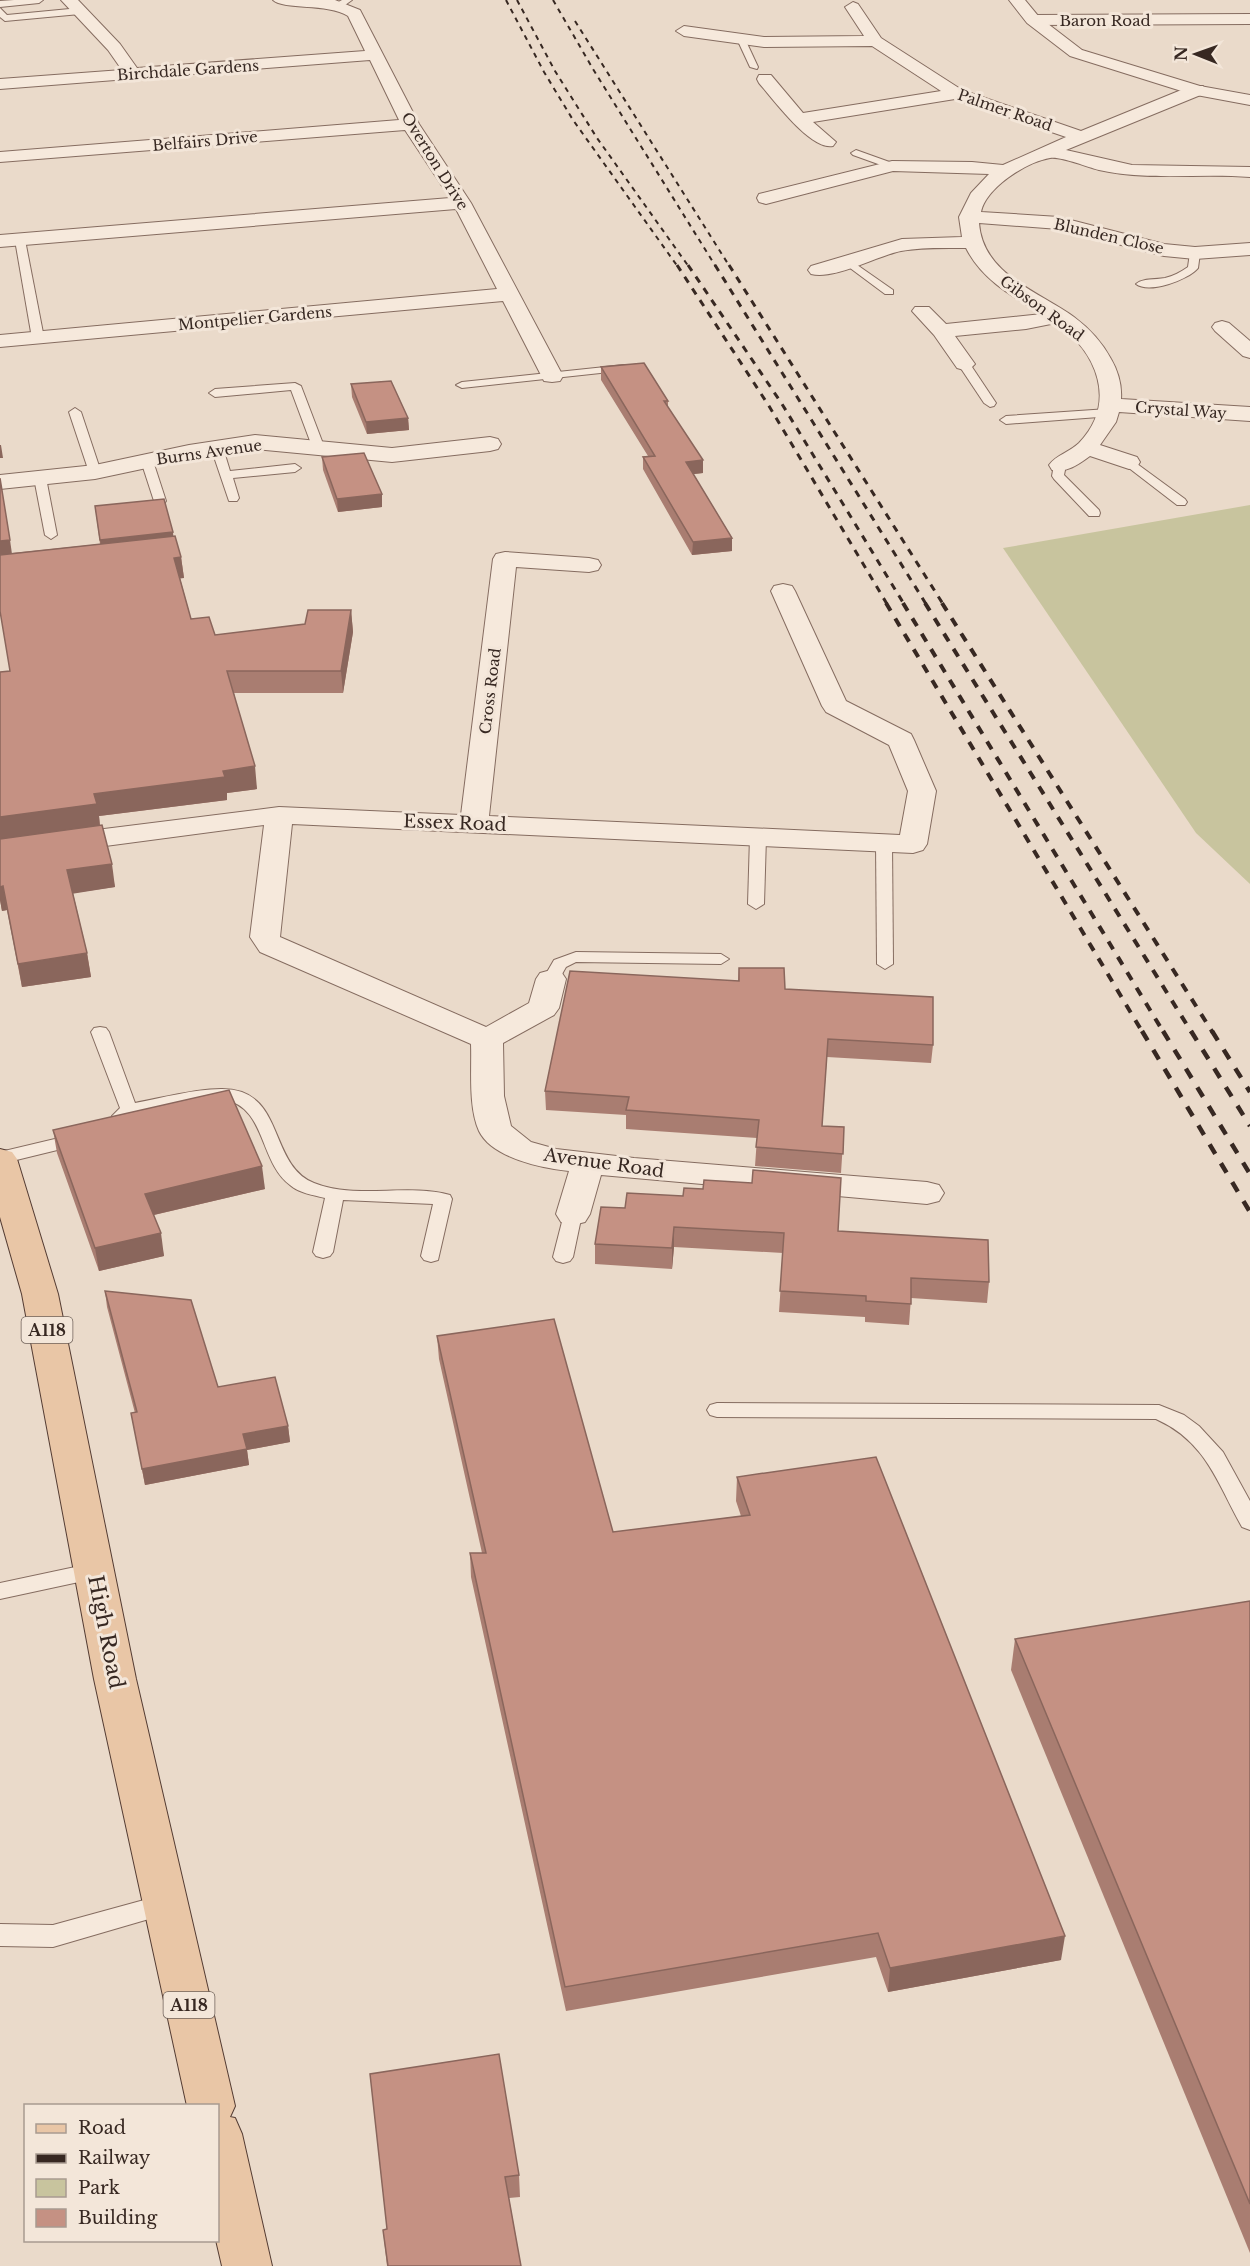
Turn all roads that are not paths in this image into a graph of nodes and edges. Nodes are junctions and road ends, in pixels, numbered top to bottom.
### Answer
1 (39, 0) edge
2 (281, 0) edge
3 (1017, 0) edge
4 (343, 3) edge
5 (0, 4) edge
6 (75, 5) edge
7 (853, 7) dead end
8 (0, 11) edge
9 (1250, 19) edge
10 (1033, 20) junction
11 (684, 31) dead end
12 (741, 39) junction
13 (875, 41) junction
14 (375, 56) junction
15 (760, 73) joint
16 (133, 74) junction
17 (0, 84) edge
18 (1197, 90) junction
19 (956, 94) junction
20 (1250, 100) edge
21 (799, 119) junction
22 (410, 124) junction
23 (1082, 137) junction
24 (826, 142) dead end
25 (1049, 151) junction
26 (856, 153) dead end
27 (0, 157) edge
28 (892, 166) junction
29 (1005, 171) junction
30 (1250, 172) edge
31 (766, 198) dead end
32 (462, 203) junction
33 (969, 217) junction
34 (20, 240) junction
35 (0, 241) edge
36 (972, 242) junction
37 (1250, 249) edge
38 (1195, 252) junction
39 (850, 263) junction
40 (818, 270) dead end
41 (1141, 284) dead end
42 (889, 292) dead end
43 (509, 294) junction
44 (922, 311) dead end
45 (1058, 317) junction
46 (1222, 327) dead end
47 (941, 331) junction
48 (38, 338) junction
49 (0, 341) edge
50 (1250, 352) edge
51 (964, 364) joint
52 (638, 367) edge
53 (552, 376) junction
54 (462, 385) dead end
55 (214, 393) dead end
56 (990, 403) dead end
57 (1110, 409) junction
58 (75, 412) dead end
59 (1250, 414) edge
60 (1006, 420) dead end
61 (490, 444) dead end
62 (217, 448) junction
63 (319, 448) junction
64 (1086, 448) junction
65 (147, 461) junction
66 (1129, 462) joint
67 (1060, 465) joint
68 (295, 468) dead end
69 (95, 472) junction
70 (225, 475) junction
71 (40, 478) junction
72 (0, 482) edge
73 (233, 498) dead end
74 (160, 501) edge
75 (1181, 502) dead end
76 (1094, 513) dead end
77 (51, 535) dead end
78 (588, 565) dead end
79 (783, 591) dead end
80 (279, 815) junction
81 (474, 823) junction
82 (758, 837) junction
83 (884, 842) junction
84 (0, 851) edge
85 (756, 904) dead end
86 (721, 959) dead end
87 (885, 964) dead end
88 (551, 979) joint
89 (100, 1032) dead end
90 (487, 1040) junction
91 (129, 1108) junction
92 (0, 1159) edge
93 (588, 1163) junction
94 (335, 1193) junction
95 (927, 1193) dead end
96 (6, 1199) edge
97 (573, 1214) joint
98 (323, 1252) dead end
99 (431, 1256) dead end
100 (563, 1257) dead end
101 (717, 1410) dead end
102 (1250, 1522) edge
103 (94, 1571) junction
104 (0, 1591) edge
105 (166, 1904) junction
106 (0, 1935) edge
107 (211, 2104) edge
108 (219, 2139) edge
109 (247, 2266) edge

1 - 5 lane
2 - 4 street, Overton Drive
3 - 10 street
4 - 14 street, Overton Drive
6 - 8 lane
6 - 16 street
7 - 13 street, Palmer Road
9 - 10 street, Baron Road
10 - 18 street
11 - 12 street
12 - 13 street
12 - 15 lane
13 - 19 street, Palmer Road
14 - 16 street, Birchdale Gardens
14 - 22 street, Overton Drive
15 - 21 street
16 - 17 street, Birchdale Gardens
18 - 20 street
18 - 23 street
19 - 21 street
19 - 23 street, Palmer Road
21 - 24 street
22 - 27 street, Belfairs Drive
22 - 32 street, Overton Drive
23 - 25 street
25 - 29 street
25 - 30 street
26 - 28 lane
28 - 29 street
28 - 31 street
29 - 33 street
32 - 34 street
32 - 43 street, Overton Drive
33 - 36 street, Gibson Road
33 - 38 street, Blunden Close
34 - 35 street
34 - 48 lane
36 - 39 street
36 - 45 street, Gibson Road
37 - 38 street, Blunden Close
38 - 41 lane
39 - 40 street
39 - 42 lane
43 - 48 street, Montpelier Gardens
43 - 53 street, Overton Drive
44 - 47 street
45 - 47 street
45 - 57 street, Gibson Road
46 - 50 street
47 - 51 street
48 - 49 street, Montpelier Gardens
51 - 56 lane
52 - 53 lane
53 - 54 lane
55 - 63 lane
57 - 59 street, Crystal Way
57 - 60 lane
57 - 64 street
58 - 69 lane
61 - 63 street, Burns Avenue
62 - 63 street, Burns Avenue
62 - 65 street, Burns Avenue
62 - 70 lane
64 - 66 street
64 - 67 street
65 - 69 street, Burns Avenue
65 - 74 lane
66 - 75 lane
67 - 76 lane
68 - 70 lane
69 - 71 street, Burns Avenue
70 - 73 lane
71 - 72 street, Burns Avenue
71 - 77 lane
78 - 81 street, Cross Road
79 - 83 street, Essex Road
80 - 81 street, Essex Road
80 - 84 street, Essex Road
80 - 90 street
81 - 82 street, Essex Road
82 - 83 street, Essex Road
82 - 85 lane
83 - 87 lane
86 - 88 lane
88 - 90 street
89 - 91 lane
90 - 93 street, Avenue Road
91 - 92 lane
91 - 94 lane
92 - 96 main road, High Road / A118
93 - 95 street, Avenue Road
93 - 97 street
94 - 98 lane
94 - 99 lane
96 - 103 main road, High Road / A118
97 - 100 lane
101 - 102 lane
103 - 104 lane
103 - 105 main road, High Road / A118
105 - 106 lane
105 - 107 main road, High Road / A118
108 - 109 main road

